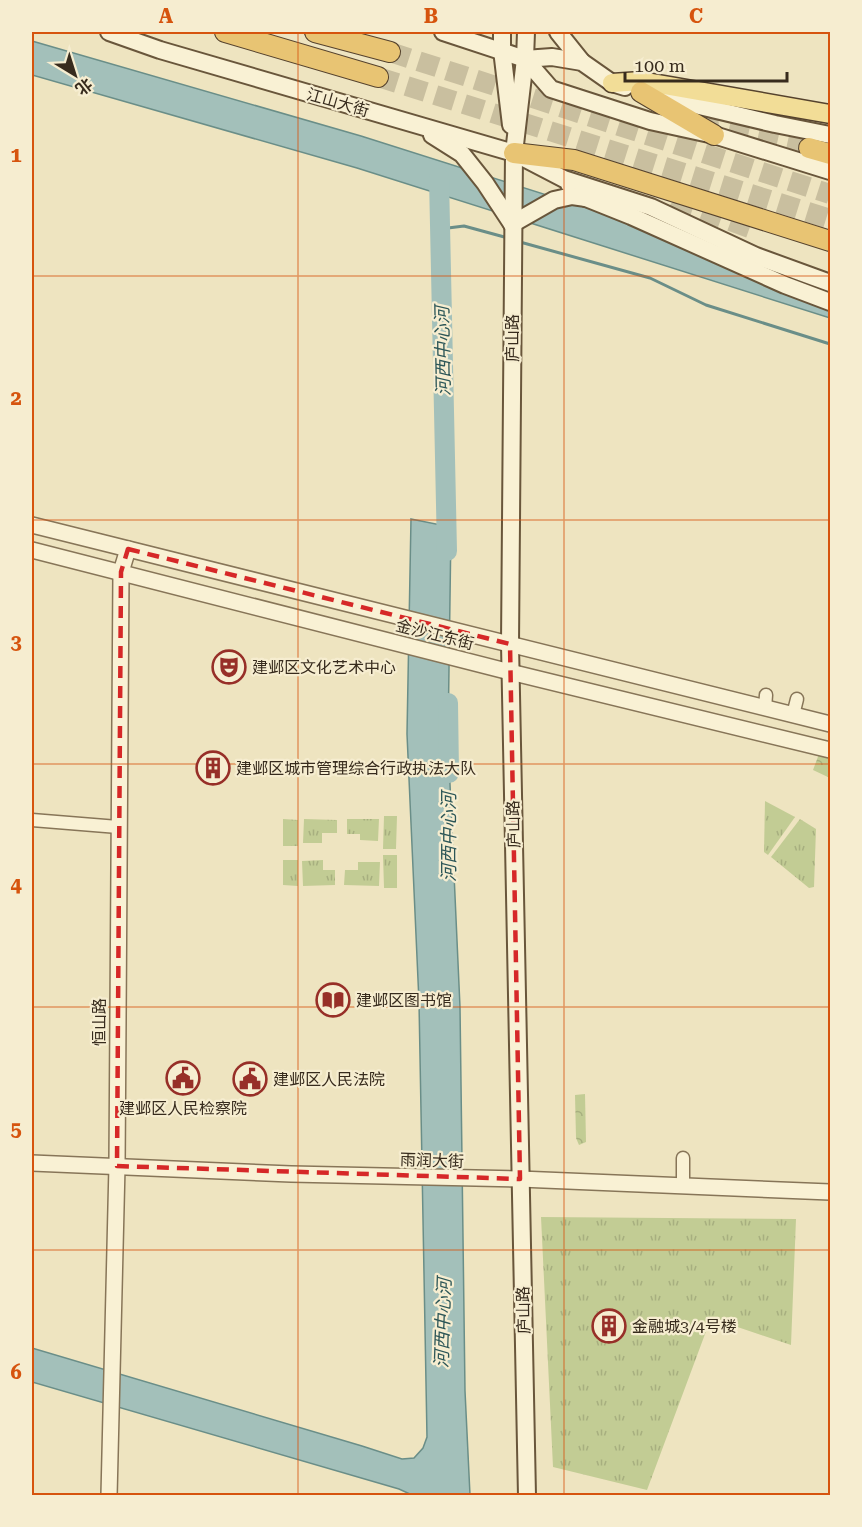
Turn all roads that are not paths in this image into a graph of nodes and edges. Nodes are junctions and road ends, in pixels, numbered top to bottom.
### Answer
1 (108, 32) edge
2 (225, 32) edge
3 (315, 32) edge
4 (444, 32) edge
5 (502, 32) edge
6 (526, 32) edge
7 (558, 32) edge
8 (502, 50) junction
9 (390, 52) tunnel mouth
10 (525, 59) junction
11 (582, 62) junction
12 (378, 77) tunnel mouth
13 (612, 82) junction
14 (641, 92) junction
15 (831, 114) edge
16 (419, 126) junction
17 (714, 135) junction
18 (831, 135) edge
19 (809, 148) tunnel mouth
20 (514, 153) junction
21 (831, 154) edge
22 (831, 171) edge
23 (564, 179) junction
24 (586, 198) junction
25 (512, 224) junction
26 (758, 231) tunnel mouth
27 (831, 241) edge
28 (831, 253) edge
29 (831, 283) edge
30 (831, 302) edge
31 (32, 525) edge
32 (128, 549) junction
33 (32, 550) edge
34 (121, 572) junction
35 (510, 644) junction
36 (510, 672) junction
37 (797, 699) dead end
38 (794, 715) junction
39 (831, 724) edge
40 (831, 750) edge
41 (32, 820) edge
42 (118, 827) junction
43 (683, 1158) dead end
44 (32, 1162) edge
45 (117, 1166) junction
46 (520, 1179) junction
47 (683, 1186) junction
48 (831, 1192) edge
49 (109, 1496) edge
50 (527, 1496) edge

1 - 16 main road, 江山大街
2 - 12 highway
3 - 9 highway
4 - 8 main road
5 - 8 main road, 庐山路
6 - 10 main road, 庐山路
7 - 11 main road
8 - 10 main road
8 - 20 main road, 庐山路
10 - 11 main road
10 - 17 main road
10 - 20 main road, 庐山路
11 - 13 main road
13 - 14 main road
13 - 15 main road
14 - 17 highway
14 - 18 main road
16 - 20 main road, 江山大街
16 - 25 main road
17 - 22 main road
19 - 21 highway
20 - 23 main road, 江山大街
20 - 25 main road, 庐山路
20 - 27 highway
23 - 24 main road, 江山大街
23 - 29 main road, 江山大街
24 - 25 main road
24 - 30 main road, 江山大街
25 - 35 main road, 庐山路
26 - 28 highway
31 - 32 street, 金沙江东街
32 - 34 street, 恒山路
32 - 35 street, 金沙江东街
33 - 34 street, 金沙江东街
34 - 36 street, 金沙江东街
34 - 42 street, 恒山路
35 - 36 main road, 庐山路
35 - 38 street, 金沙江东街
36 - 40 street, 金沙江东街
36 - 46 main road, 庐山路
37 - 38 street
38 - 39 street, 金沙江东街
41 - 42 street
42 - 45 street, 恒山路
43 - 47 street
44 - 45 street, 雨润大街
45 - 46 street, 雨润大街
45 - 49 street, 恒山路
46 - 47 street, 雨润大街
46 - 50 main road, 庐山路
47 - 48 street, 雨润大街

